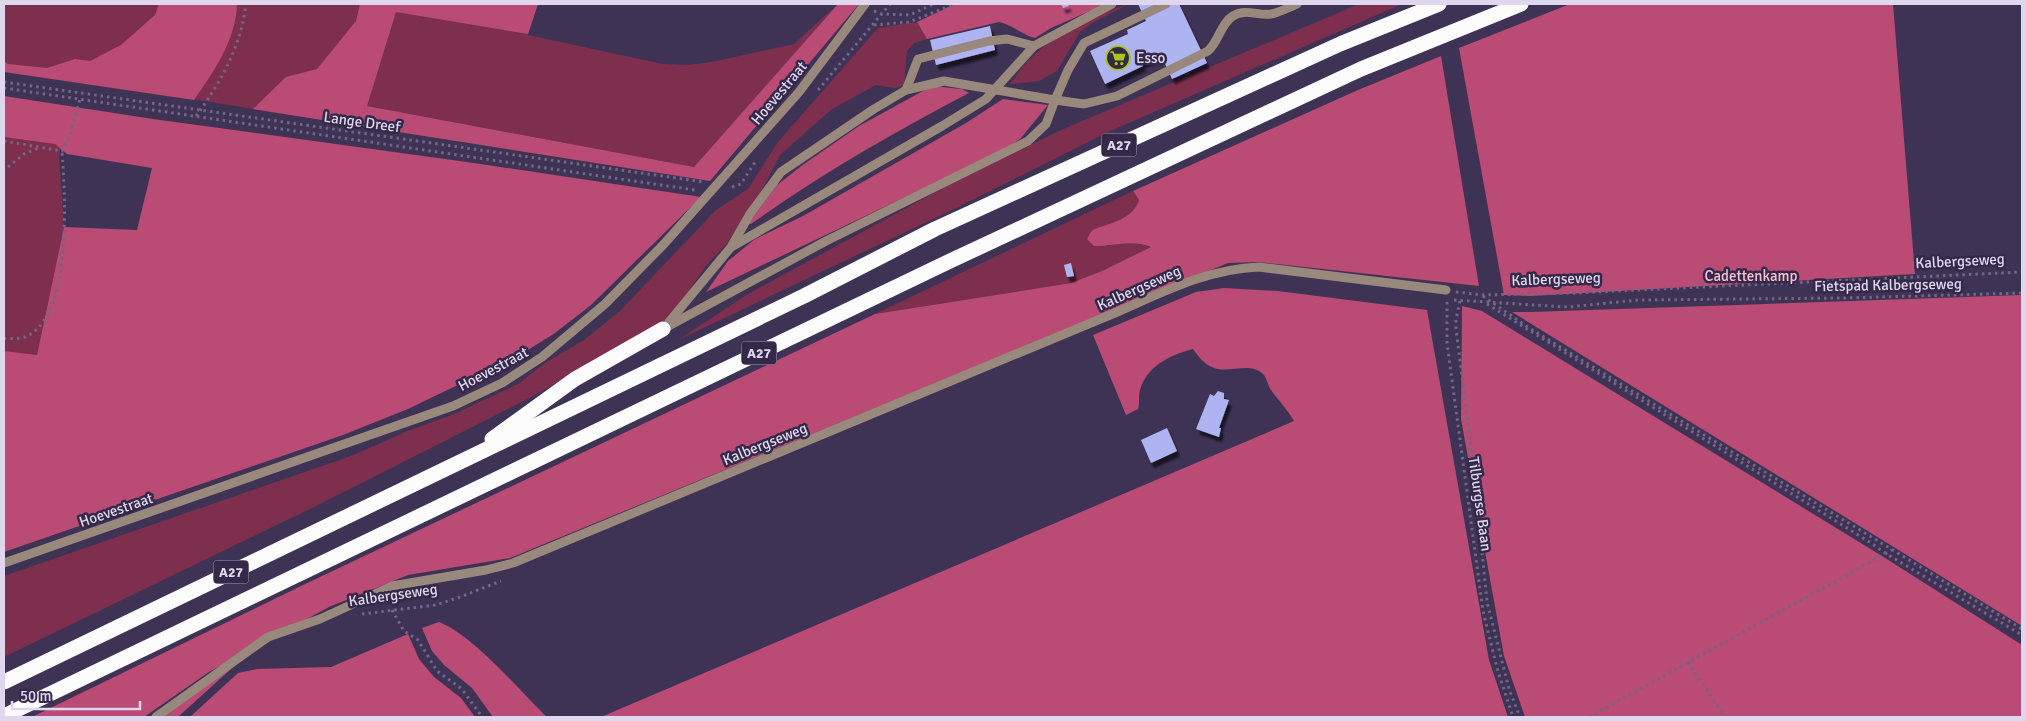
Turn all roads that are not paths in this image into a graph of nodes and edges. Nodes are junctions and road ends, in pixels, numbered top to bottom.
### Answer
1 (1112, 4) edge
2 (1166, 4) edge
3 (1296, 4) edge
4 (1439, 4) edge
5 (1521, 4) edge
6 (864, 6) edge
7 (1034, 46) junction
8 (996, 89) junction
9 (906, 90) junction
10 (1055, 100) junction
11 (732, 247) junction
12 (1447, 295) road end
13 (663, 329) junction
14 (459, 462) junction
15 (4, 563) edge
16 (4, 682) edge
17 (4, 716) edge
18 (156, 717) edge

1 - 7 street, A27
2 - 10 street, A27
3 - 10 street, A27
4 - 14 highway, A27
5 - 17 highway, A27
6 - 15 street, Hoevestraat
7 - 8 street, A27
7 - 9 street
8 - 9 street, A27
8 - 10 street, A27
8 - 11 street, A27
9 - 11 street, A27
10 - 13 street, A27
11 - 13 street, A27
12 - 18 street, Kalbergseweg
13 - 14 highway, A27
14 - 16 highway, A27

